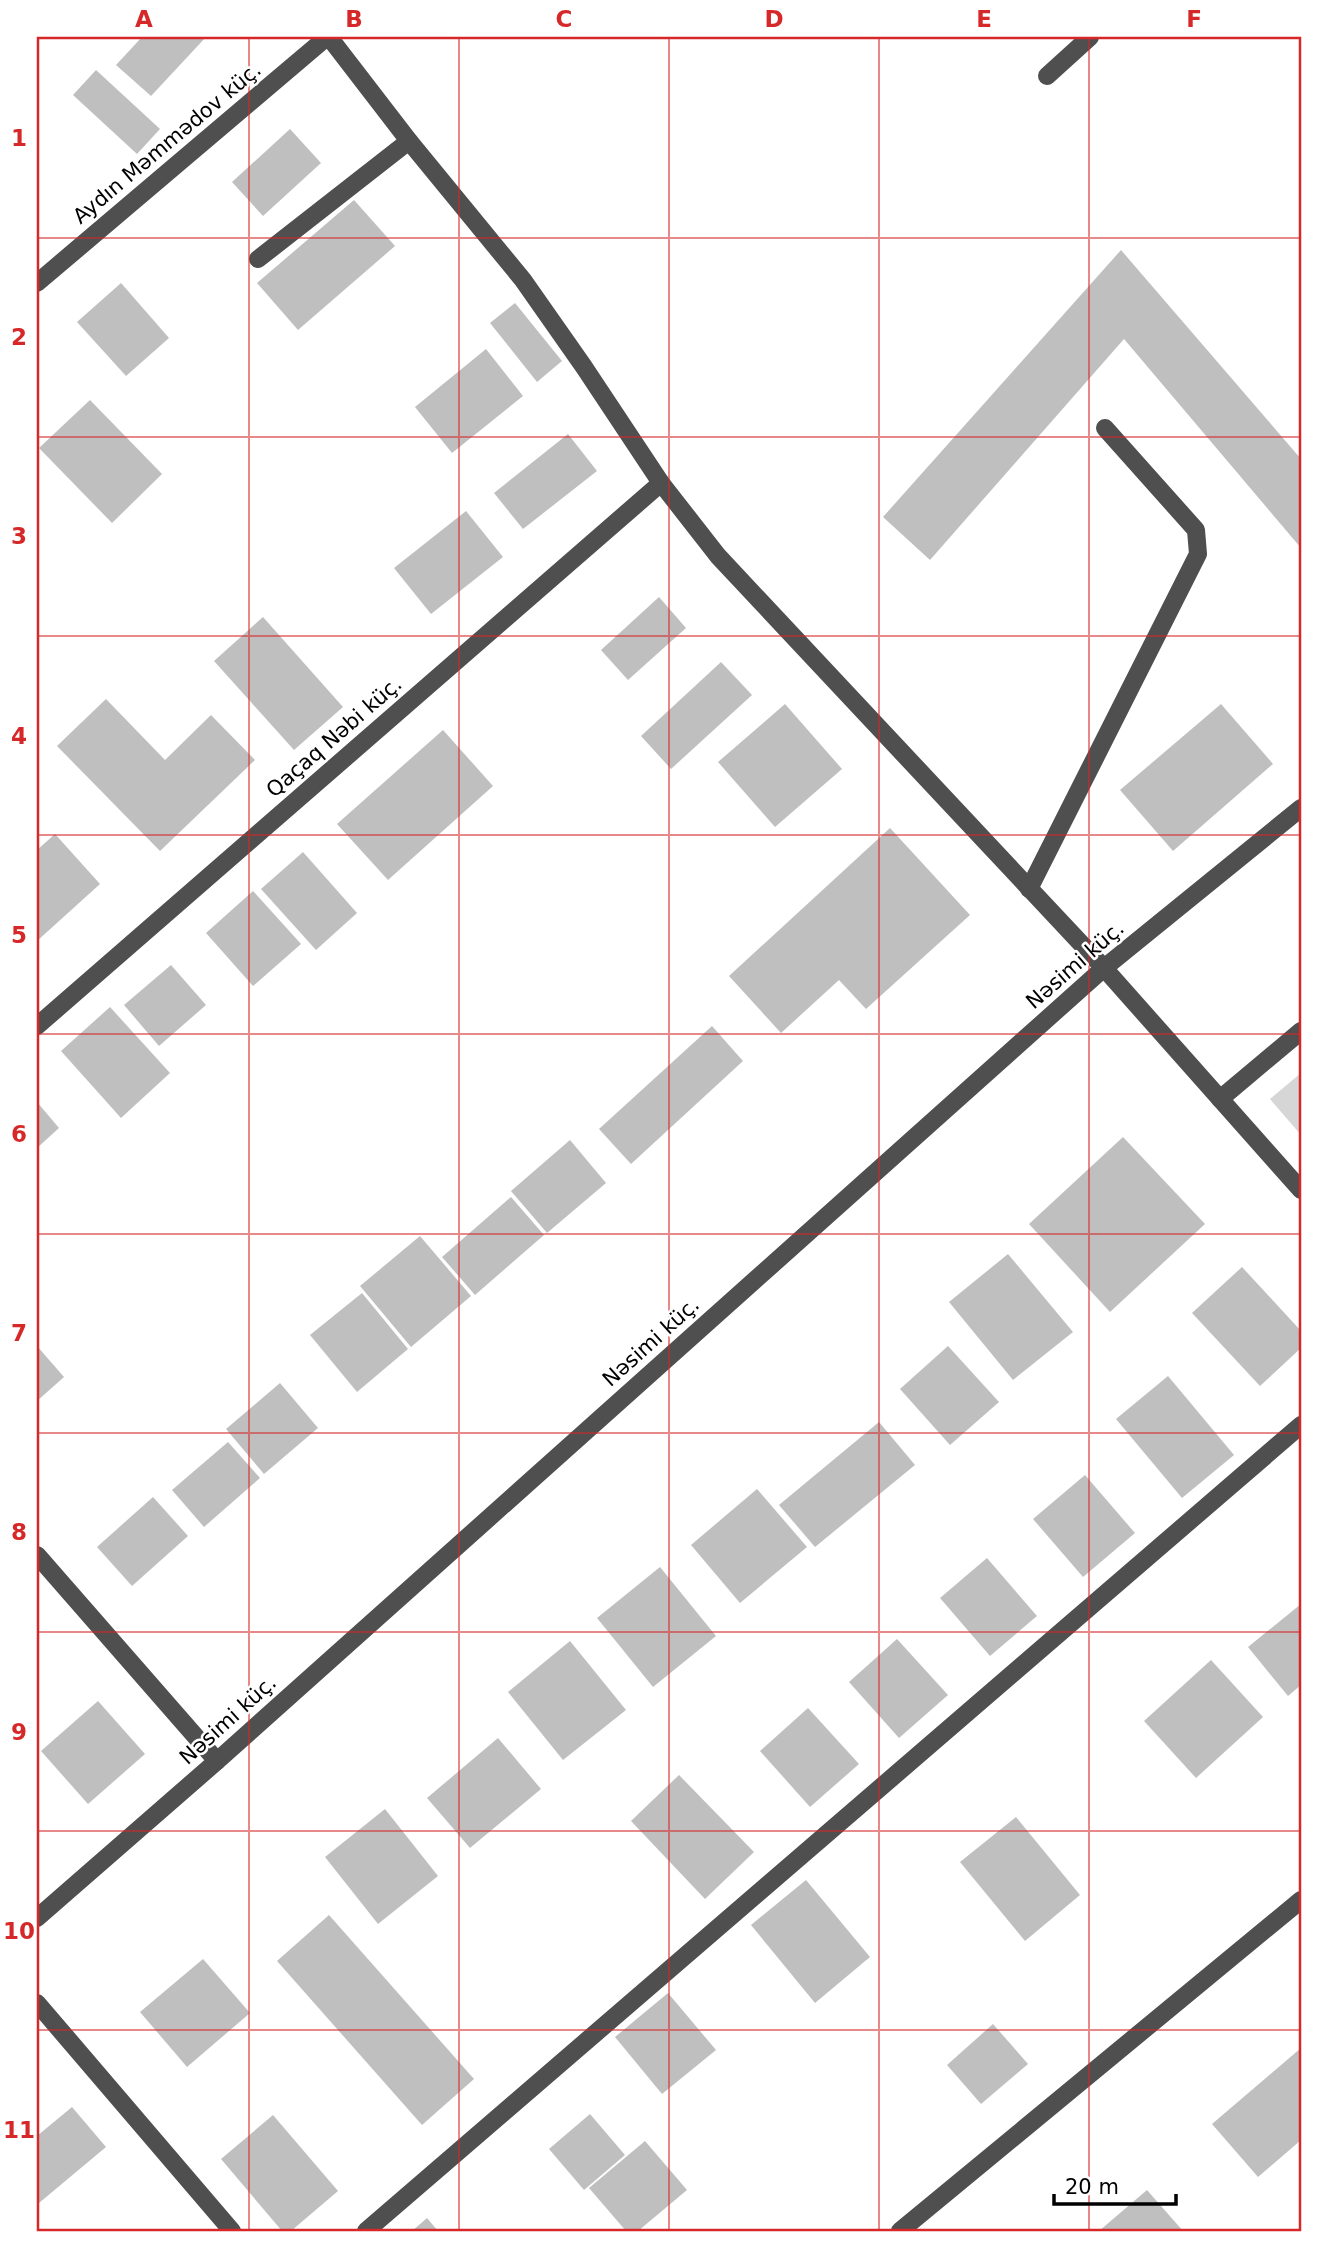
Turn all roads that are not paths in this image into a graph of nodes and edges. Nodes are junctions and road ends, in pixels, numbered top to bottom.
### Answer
1 (328, 37) edge
2 (1090, 37) edge
3 (1047, 76) dead end
4 (409, 141) junction
5 (258, 259) dead end
6 (37, 283) edge
7 (1105, 428) dead end
8 (661, 483) junction
9 (1301, 808) edge
10 (1029, 889) junction
11 (1104, 968) junction
12 (37, 1026) edge
13 (1301, 1031) edge
14 (1220, 1099) junction
15 (1301, 1190) edge
16 (1301, 1425) edge
17 (37, 1555) edge
18 (217, 1761) junction
19 (1301, 1900) edge
20 (37, 1918) edge
21 (37, 2003) edge
22 (232, 2231) edge
23 (366, 2231) edge
24 (900, 2231) edge

1 - 4 street
1 - 6 street, Aydın Məmmədov küç.
2 - 3 street
4 - 5 street
4 - 8 street
7 - 10 street
8 - 10 street
8 - 12 street, Qaçaq Nəbi küç.
9 - 11 street, Nəsimi küç.
10 - 11 street
11 - 14 street
11 - 18 street, Nəsimi küç.
13 - 14 street
14 - 15 street
16 - 23 street
17 - 18 street
18 - 20 street, Nəsimi küç.
19 - 24 street
21 - 22 street

